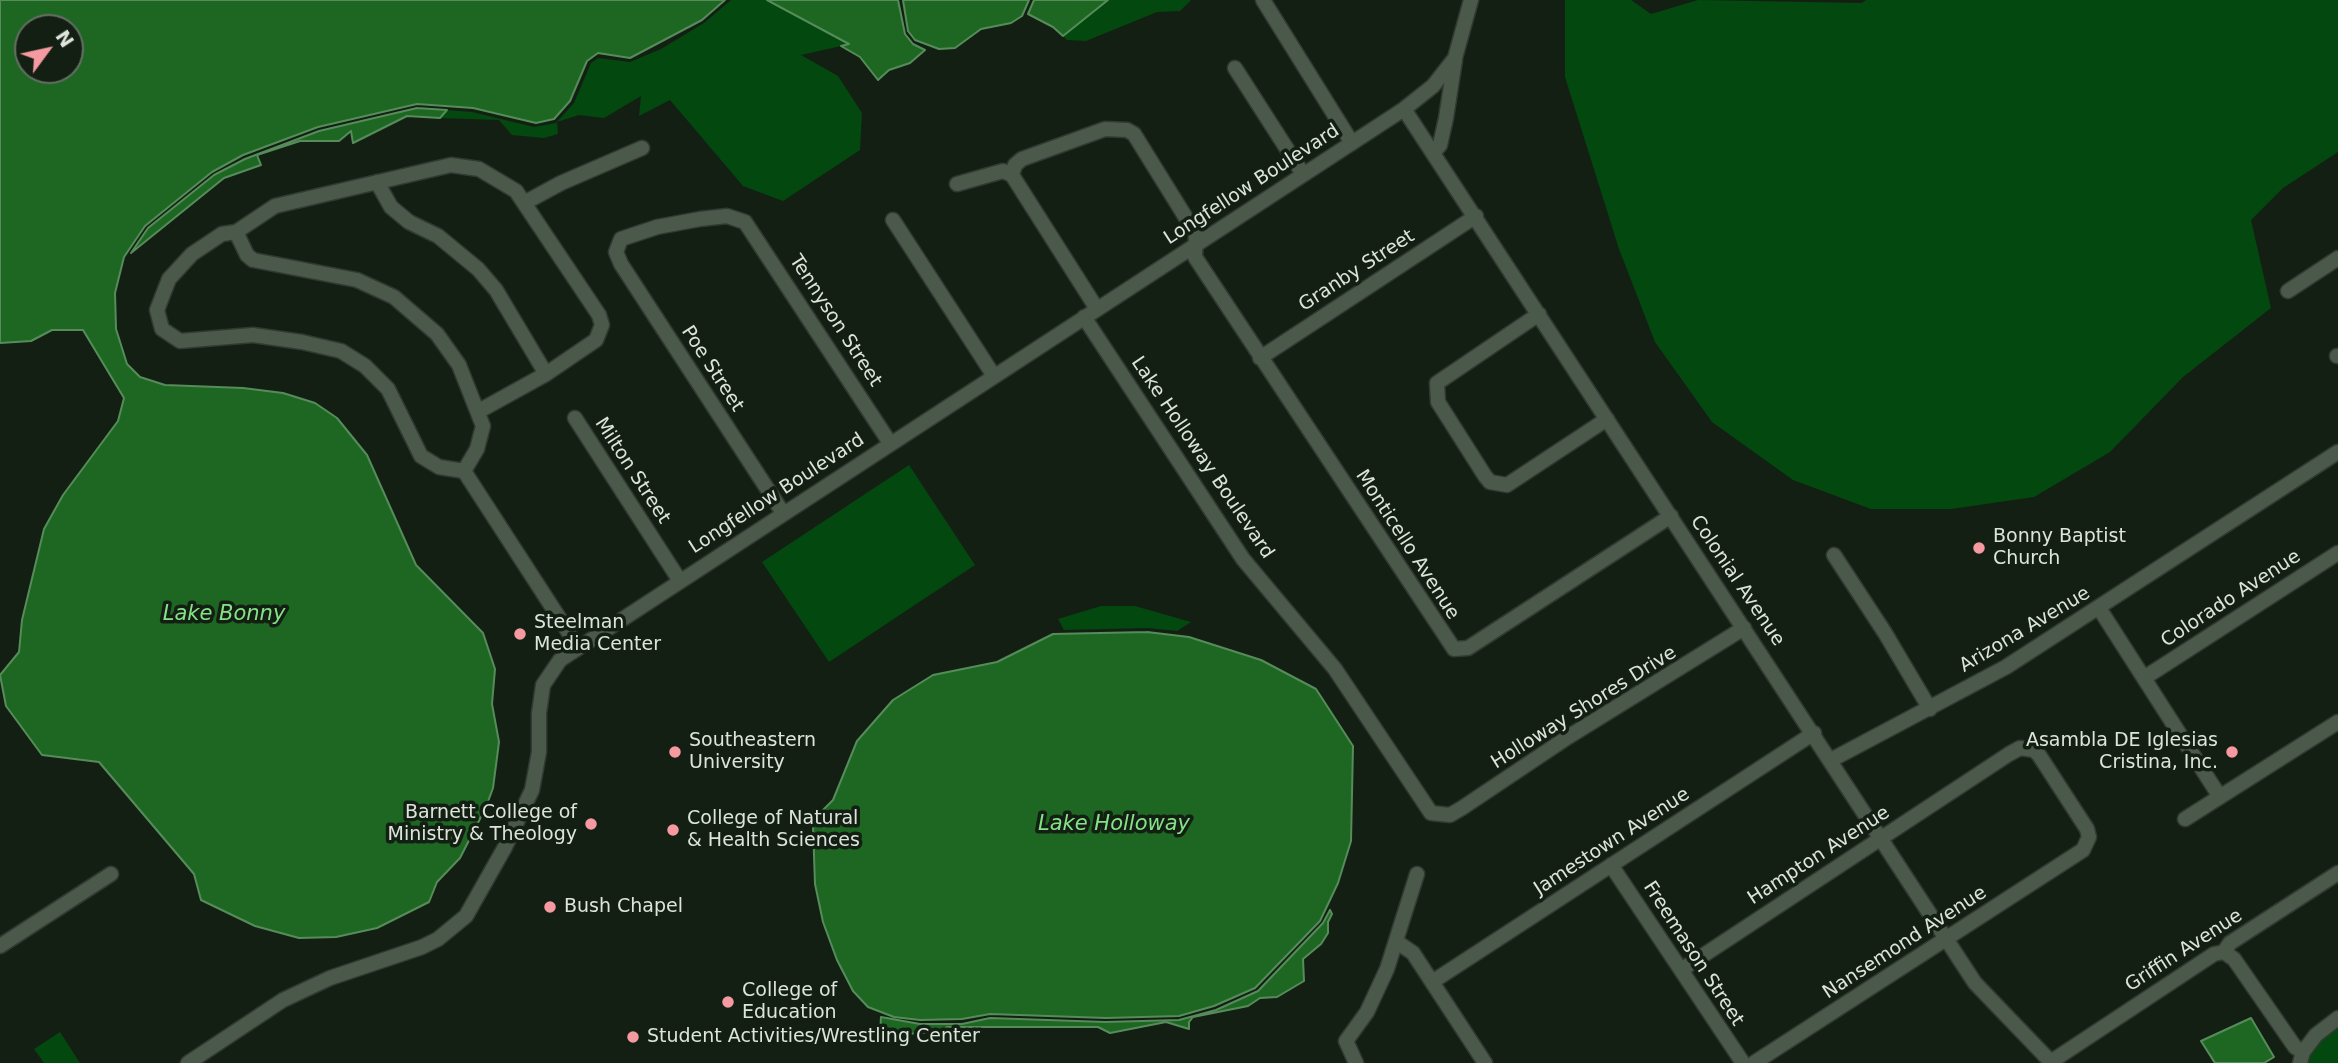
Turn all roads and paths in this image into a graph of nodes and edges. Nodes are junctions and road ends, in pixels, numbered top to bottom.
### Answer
1 (1263, 0) edge
2 (1471, 0) edge
3 (1455, 58) junction
4 (1235, 68) dead end
5 (1405, 109) junction
6 (1352, 143) junction
7 (642, 148) dead end
8 (1434, 152) junction
9 (1303, 174) junction
10 (1012, 175) junction
11 (377, 182) junction
12 (957, 184) dead end
13 (526, 202) junction
14 (1476, 216) junction
15 (894, 220) dead end
16 (236, 232) junction
17 (617, 244) joint
18 (1196, 245) junction
19 (2338, 258) edge
20 (2288, 291) dead end
21 (1097, 309) junction
22 (1539, 314) junction
23 (1084, 317) junction
24 (1260, 358) junction
25 (545, 373) junction
26 (994, 376) junction
27 (479, 411) junction
28 (575, 418) dead end
29 (1608, 419) junction
30 (890, 443) junction
31 (2338, 452) edge
32 (464, 471) junction
33 (783, 513) junction
34 (1671, 516) junction
35 (2338, 553) edge
36 (1834, 555) dead end
37 (680, 581) junction
38 (2099, 608) junction
39 (1744, 628) junction
40 (578, 647) junction
41 (2144, 678) junction
42 (1930, 709) junction
43 (2338, 722) edge
44 (1814, 733) junction
45 (1831, 760) junction
46 (2220, 797) junction
47 (1442, 816) joint
48 (2185, 819) dead end
49 (1881, 839) junction
50 (2075, 855) joint
51 (1611, 866) junction
52 (2338, 873) edge
53 (111, 874) dead end
54 (1416, 874) dead end
55 (1947, 939) junction
56 (1397, 942) junction
57 (0, 946) edge
58 (2224, 952) junction
59 (1681, 970) junction
60 (1432, 982) junction
61 (2338, 1018) edge
62 (2301, 1057) edge
63 (2050, 1062) edge
64 (188, 1063) edge
65 (1356, 1063) edge
66 (1485, 1063) edge
67 (1743, 1063) edge
68 (1754, 1063) edge

1 - 6 street
2 - 3 street, Longfellow Boulevard
3 - 5 street, Longfellow Boulevard
3 - 8 street
4 - 9 street
5 - 6 street, Longfellow Boulevard
5 - 8 street, Colonial Avenue
6 - 9 street, Longfellow Boulevard
7 - 13 street
8 - 14 street, Colonial Avenue
9 - 18 street, Longfellow Boulevard
10 - 12 street
10 - 18 street, Monticello Avenue
10 - 21 street
11 - 13 street
11 - 16 street
11 - 25 street
13 - 25 street
14 - 22 street, Colonial Avenue
14 - 24 street, Granby Street
15 - 26 street
16 - 27 street
16 - 32 street
17 - 30 street, Tennyson Street
17 - 33 street, Poe Street
18 - 21 street, Longfellow Boulevard
18 - 24 street, Monticello Avenue
19 - 20 street
21 - 23 street, Longfellow Boulevard
22 - 29 street, Colonial Avenue
22 - 29 street
23 - 26 street, Longfellow Boulevard
23 - 47 street, Lake Holloway Boulevard
24 - 34 street, Monticello Avenue
25 - 27 street
26 - 30 street, Longfellow Boulevard
27 - 32 street
28 - 37 street, Milton Street
29 - 34 street, Colonial Avenue
30 - 33 street, Longfellow Boulevard
31 - 38 street, Arizona Avenue
32 - 40 street
33 - 37 street, Longfellow Boulevard
34 - 39 street, Colonial Avenue
35 - 41 street, Colorado Avenue
36 - 42 street
37 - 40 street, Longfellow Boulevard
38 - 41 street
38 - 42 street, Arizona Avenue
39 - 44 street, Colonial Avenue
39 - 47 street, Holloway Shores Drive
40 - 64 street, Longfellow Boulevard
41 - 46 street
42 - 45 street, Arizona Avenue
43 - 46 street
44 - 45 street, Colonial Avenue
44 - 51 street, Jamestown Avenue
45 - 49 street, Colonial Avenue
46 - 48 street
49 - 50 street, Hampton Avenue
49 - 55 street, Colonial Avenue
49 - 59 street, Hampton Avenue
50 - 55 street, Nansemond Avenue
51 - 59 street, Freemason Street
51 - 60 street, Jamestown Avenue
52 - 58 street, Griffin Avenue
53 - 57 street
54 - 56 street
55 - 63 street, Colonial Avenue
55 - 68 street, Nansemond Avenue
56 - 60 street
56 - 65 street
58 - 62 street
58 - 63 street, Griffin Avenue
59 - 67 street, Freemason Street
60 - 66 street
61 - 62 street

